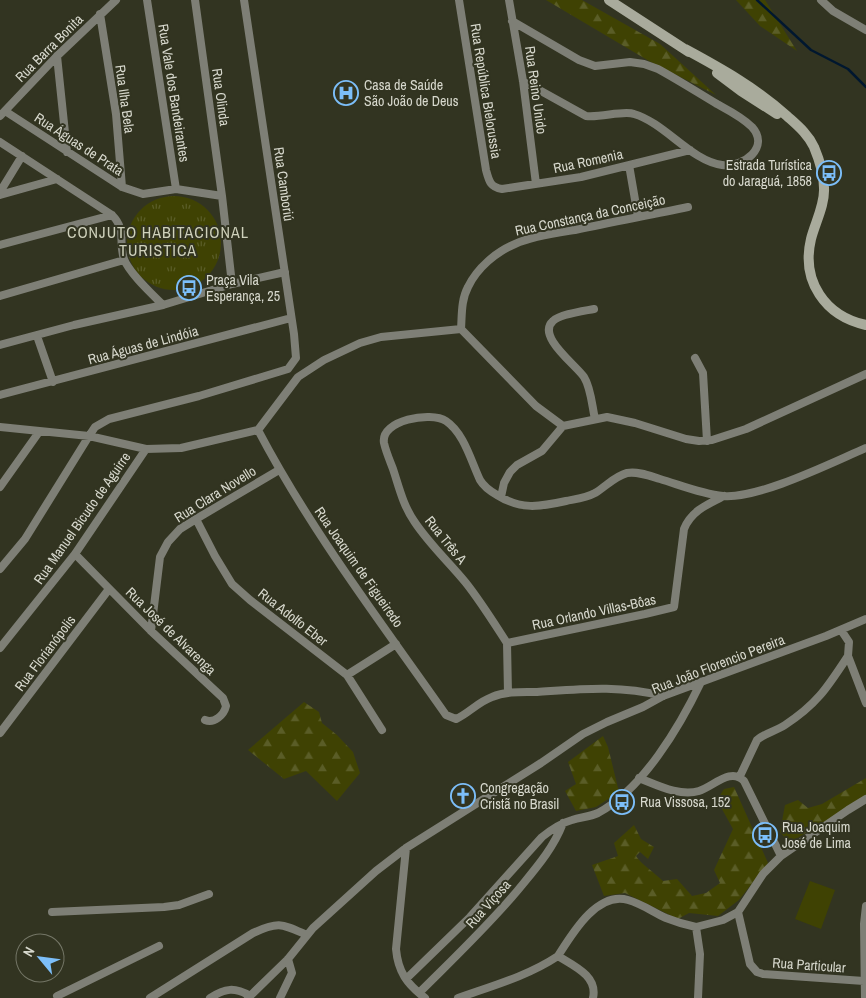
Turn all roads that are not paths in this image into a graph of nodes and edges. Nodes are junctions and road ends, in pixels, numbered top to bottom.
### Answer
1 (116, 0) edge
2 (148, 0) edge
3 (195, 0) edge
4 (244, 0) edge
5 (459, 0) edge
6 (509, 0) edge
7 (609, 0) edge
8 (821, 0) edge
9 (100, 14) junction
10 (512, 21) junction
11 (866, 30) edge
12 (57, 56) junction
13 (523, 81) junction
14 (2, 113) edge
15 (0, 142) edge
16 (690, 150) junction
17 (67, 152) junction
18 (22, 156) junction
19 (629, 165) junction
20 (57, 179) junction
21 (536, 184) junction
22 (491, 185) joint
23 (122, 187) junction
24 (176, 189) junction
25 (0, 194) edge
26 (222, 196) junction
27 (688, 207) dead end
28 (112, 215) junction
29 (638, 217) junction
30 (0, 245) edge
31 (124, 260) junction
32 (285, 272) junction
33 (232, 284) junction
34 (0, 296) edge
35 (163, 305) junction
36 (594, 309) dead end
37 (292, 318) junction
38 (866, 325) edge
39 (461, 328) junction
40 (37, 336) junction
41 (0, 345) edge
42 (695, 358) dead end
43 (866, 374) edge
44 (53, 382) junction
45 (0, 395) edge
46 (595, 419) junction
47 (563, 426) junction
48 (0, 427) edge
49 (258, 430) junction
50 (39, 432) junction
51 (89, 436) junction
52 (708, 441) junction
53 (866, 448) edge
54 (146, 449) junction
55 (278, 470) junction
56 (0, 487) edge
57 (724, 496) junction
58 (501, 497) junction
59 (196, 519) junction
60 (75, 554) junction
61 (0, 569) edge
62 (109, 588) junction
63 (866, 619) edge
64 (841, 630) junction
65 (152, 631) junction
66 (507, 643) junction
67 (396, 644) junction
68 (0, 648) edge
69 (848, 656) junction
70 (348, 676) junction
71 (701, 682) junction
72 (508, 693) junction
73 (663, 696) junction
74 (866, 703) edge
75 (205, 720) dead end
76 (382, 730) dead end
77 (0, 733) edge
78 (740, 776) junction
79 (639, 778) junction
80 (866, 799) edge
81 (563, 823) junction
82 (406, 848) junction
83 (781, 856) junction
84 (209, 894) dead end
85 (866, 906) edge
86 (52, 912) dead end
87 (738, 912) junction
88 (696, 927) junction
89 (307, 935) junction
90 (159, 946) dead end
91 (558, 956) junction
92 (288, 959) junction
93 (406, 979) junction
94 (864, 981) junction
95 (422, 995) edge
96 (57, 996) dead end
97 (249, 997) edge
98 (150, 998) edge
99 (210, 998) edge
100 (280, 998) edge
101 (458, 998) edge
102 (593, 998) edge
103 (698, 998) edge
104 (865, 998) edge

1 - 9 street, Rua Barra Bonita
2 - 24 street, Rua Vale dos Bandeirantes
3 - 26 street, Rua Olinda
4 - 32 street, Rua Camboriú
5 - 22 street, Rua República Bielorussia
6 - 10 street, Rua Reino Unido
7 - 38 main road
8 - 11 street
9 - 12 street, Rua Barra Bonita
9 - 23 street, Rua Ilha Bela
10 - 13 street, Rua Reino Unido
10 - 16 street
12 - 14 street, Rua Barra Bonita
12 - 17 street
13 - 16 street
13 - 21 street, Rua Reino Unido
14 - 17 street, Rua Águas de Prata
15 - 18 street
16 - 19 street, Rua Romenia
17 - 23 street, Rua Águas de Prata
18 - 20 street
18 - 25 street
19 - 21 street, Rua Romenia
19 - 29 street
20 - 25 street
20 - 28 street
21 - 22 street, Rua Romenia
23 - 24 street, Rua Águas de Prata
24 - 26 street
26 - 33 street, Rua Olinda
27 - 29 street, Rua Constança da Conceição
28 - 30 street
28 - 31 street
29 - 39 street, Rua Constança da Conceição
31 - 34 street
31 - 35 street
32 - 33 street
32 - 37 street, Rua Camboriú
33 - 35 street
35 - 40 street
36 - 46 street
37 - 44 street, Rua Águas de Lindóia
37 - 51 street, Rua Camboriú
39 - 47 street
39 - 49 street
40 - 41 street
40 - 44 street
42 - 52 street
43 - 52 street
44 - 45 street, Rua Águas de Lindóia
46 - 47 street
46 - 52 street
47 - 58 street
48 - 50 street, Rua Manuel Bicudo de Aguirre
49 - 54 street, Rua Manuel Bicudo de Aguirre
49 - 55 street, Rua Joaquim de Figueiredo
50 - 51 street, Rua Manuel Bicudo de Aguirre
50 - 56 street
51 - 54 street, Rua Manuel Bicudo de Aguirre
51 - 61 street
53 - 57 street
54 - 60 street, Rua Manuel Bicudo de Aguirre
55 - 59 street, Rua Clara Novello
55 - 67 street, Rua Joaquim de Figueiredo
57 - 58 street
57 - 66 street, Rua Orlando Villas-Bôas
58 - 66 street, Rua Três A
59 - 65 street, Rua Clara Novello
59 - 70 street, Rua Adolfo Eber
60 - 62 street, Rua José de Alvarenga
60 - 68 street, Rua Manuel Bicudo de Aguirre
62 - 65 street, Rua José de Alvarenga
62 - 77 street, Rua Florianópolis
63 - 64 street, Rua João Florencio Pereira
64 - 69 street
64 - 71 street, Rua João Florencio Pereira
65 - 75 street, Rua José de Alvarenga
66 - 72 street
67 - 70 street
67 - 72 street, Rua Joaquim de Figueiredo
69 - 74 street
69 - 78 street
70 - 76 street, Rua Adolfo Eber
71 - 73 street, Rua João Florencio Pereira
71 - 79 street, Rua Viçosa
72 - 73 street
73 - 82 street, Rua João Florencio Pereira
78 - 79 street
78 - 83 street
79 - 81 street, Rua Viçosa
80 - 83 street
81 - 93 street, Rua Viçosa
81 - 95 street, Rua Viçosa
82 - 89 street, Rua João Florencio Pereira
82 - 93 street
83 - 87 street
84 - 86 street
85 - 94 street
87 - 88 street
87 - 94 street, Rua Particular
88 - 91 street
88 - 103 street
89 - 92 street, Rua João Florencio Pereira
89 - 98 street
90 - 96 street
91 - 101 street
91 - 102 street
92 - 97 street, Rua João Florencio Pereira
92 - 100 street
93 - 95 street
94 - 104 street
97 - 99 street

